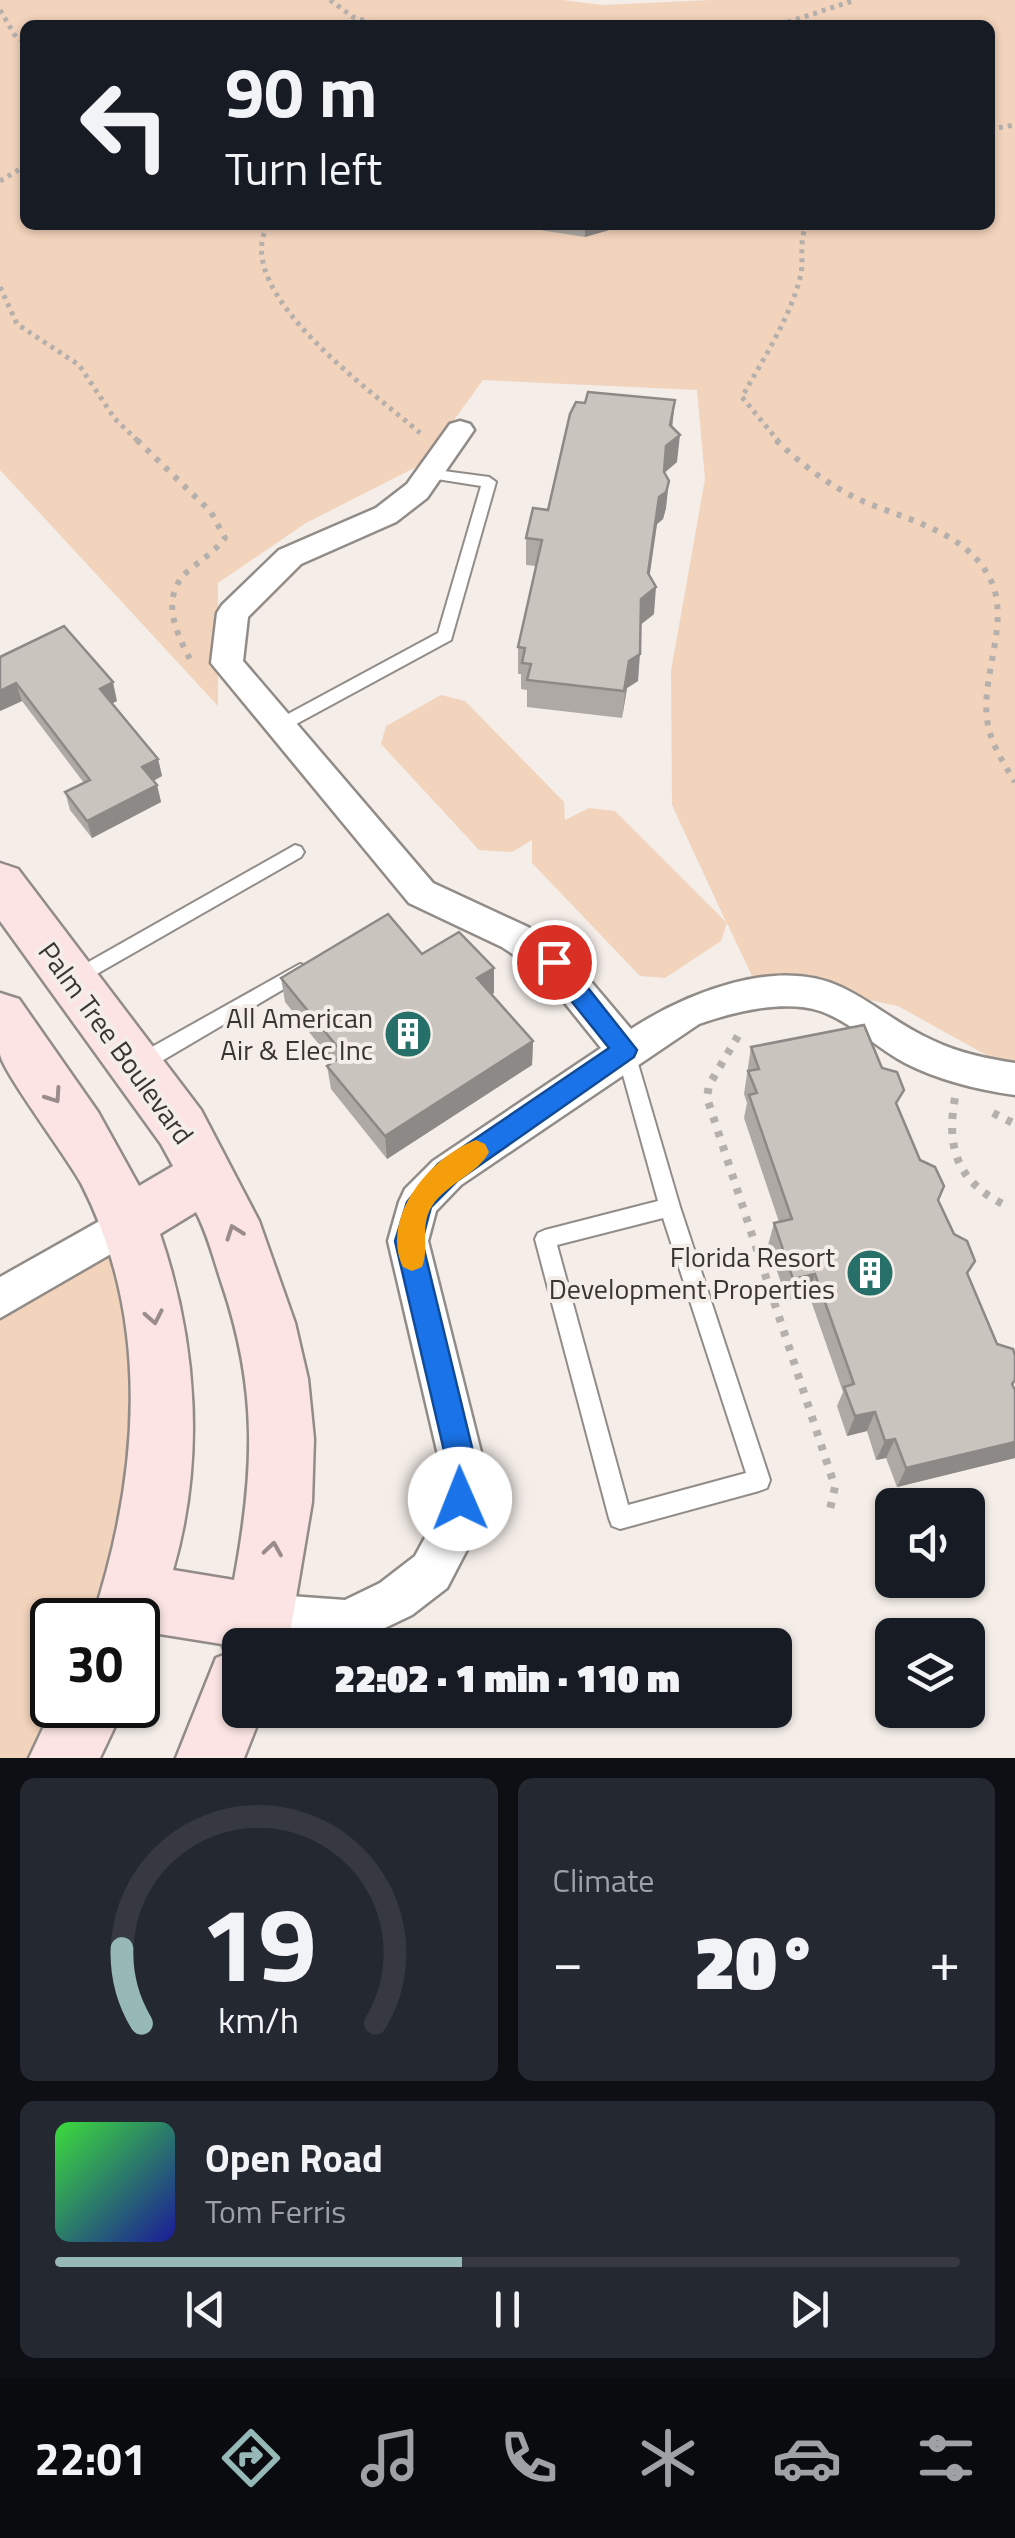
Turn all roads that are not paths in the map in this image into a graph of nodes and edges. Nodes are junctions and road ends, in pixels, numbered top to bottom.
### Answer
1 (444, 453) joint
2 (281, 726) junction
3 (294, 852) dead end
4 (0, 883) edge
5 (317, 962) edge
6 (70, 980) junction
7 (0, 1014) edge
8 (625, 1050) junction
9 (136, 1066) junction
10 (1015, 1079) edge
11 (208, 1174) junction
12 (670, 1208) junction
13 (128, 1224) junction
14 (0, 1299) edge
15 (132, 1598) edge
16 (160, 1614) edge
17 (241, 1628) edge
18 (259, 1628) edge
19 (291, 1628) edge
20 (79, 1728) edge
21 (222, 1728) edge
22 (63, 1758) edge
23 (210, 1758) edge

1 - 2 lane
1 - 2 street
2 - 8 street
3 - 6 lane
4 - 6 street, Palm Tree Boulevard
5 - 9 lane
6 - 9 street, Palm Tree Boulevard
7 -> 13 street
8 - 10 street
8 - 12 lane
8 - 19 street
9 - 11 street, Palm Tree Boulevard
11 - 13 street
18 -> 11 street, Palm Tree Boulevard
12 - 12 lane
13 - 14 street
13 -> 15 street
16 - 17 street
20 - 22 street
21 - 23 street

